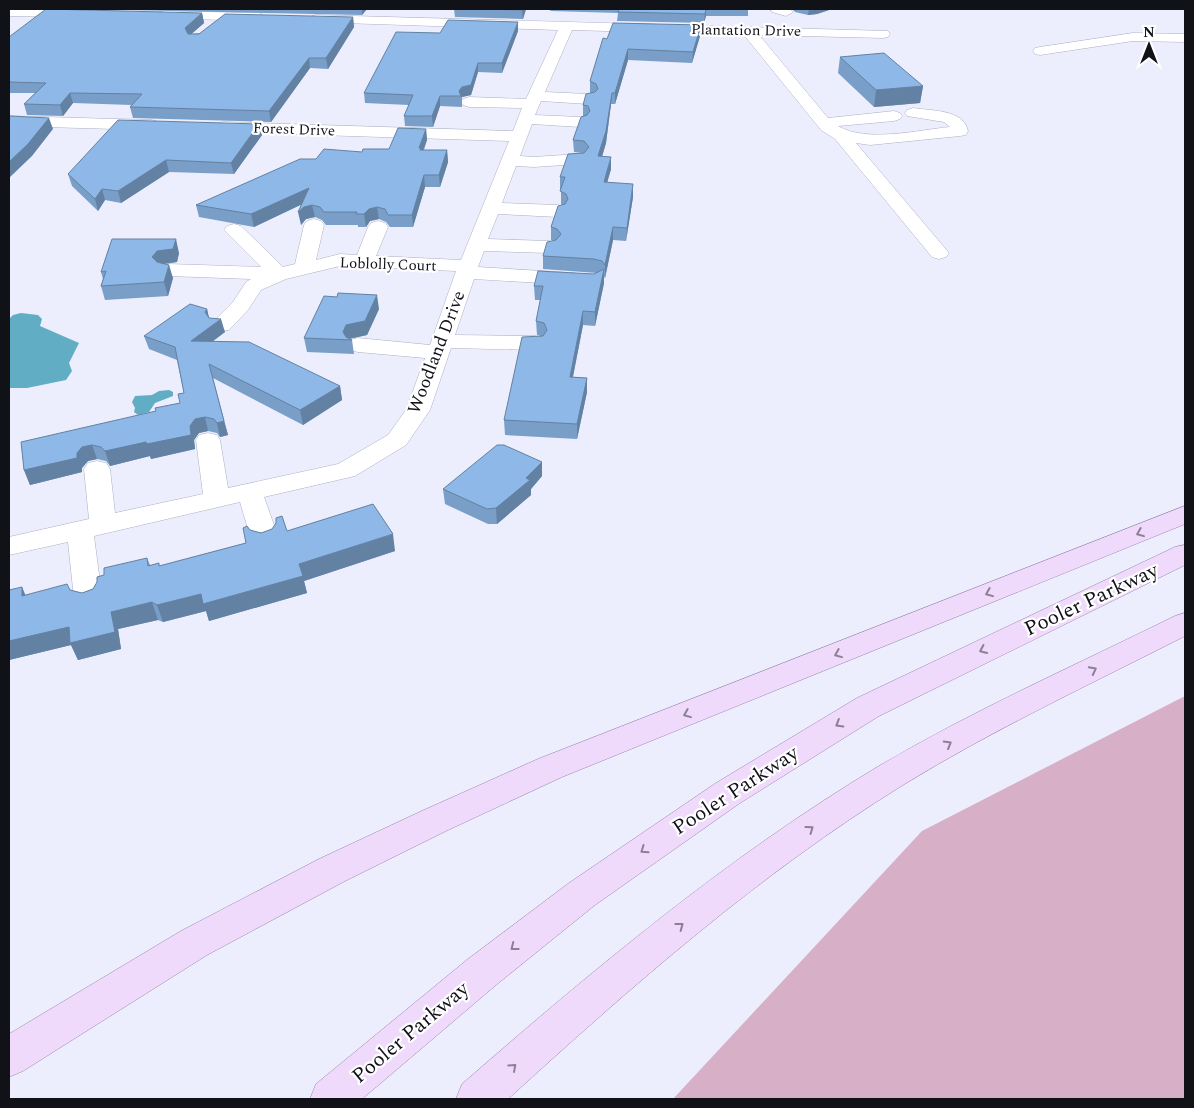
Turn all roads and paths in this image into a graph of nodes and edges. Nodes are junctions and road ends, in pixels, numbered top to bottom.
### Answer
1 (42, 11) edge
2 (530, 11) dead end
3 (9, 12) edge
4 (77, 12) edge
5 (153, 12) edge
6 (314, 13) edge
7 (347, 16) edge
8 (223, 17) junction
9 (273, 18) edge
10 (417, 22) edge
11 (517, 25) junction
12 (566, 27) junction
13 (209, 28) edge
14 (627, 28) junction
15 (24, 29) edge
16 (748, 30) junction
17 (332, 34) edge
18 (882, 34) dead end
19 (1185, 38) edge
20 (502, 40) edge
21 (623, 45) edge
22 (1040, 51) dead end
23 (588, 99) edge
24 (469, 102) dead end
25 (913, 113) dead end
26 (528, 114) junction
27 (894, 116) dead end
28 (9, 122) edge
29 (580, 122) edge
30 (166, 126) edge
31 (210, 127) edge
32 (831, 128) junction
33 (578, 159) edge
34 (509, 160) junction
35 (491, 208) junction
36 (558, 211) edge
37 (314, 225) dead end
38 (378, 227) dead end
39 (234, 230) dead end
40 (476, 244) junction
41 (549, 247) edge
42 (939, 253) dead end
43 (364, 261) junction
44 (304, 268) junction
45 (168, 270) edge
46 (279, 274) junction
47 (465, 276) junction
48 (594, 280) edge
49 (537, 292) edge
50 (221, 325) edge
51 (535, 343) edge
52 (358, 345) dead end
53 (440, 346) junction
54 (208, 440) dead end
55 (97, 469) dead end
56 (250, 492) junction
57 (216, 499) junction
58 (1185, 514) edge
59 (92, 527) junction
60 (265, 539) edge
61 (9, 546) edge
62 (1185, 554) edge
63 (9, 558) edge
64 (88, 598) edge
65 (1185, 623) edge
66 (9, 1057) edge
67 (331, 1099) edge
68 (477, 1099) edge

1 - 3 street
1 - 4 street
1 - 15 street
2 - 11 street
5 - 8 street
6 - 7 street, Plantation Drive
7 - 10 street, Plantation Drive
7 - 17 street
8 - 9 street
8 - 13 street
10 - 11 street, Plantation Drive
11 - 12 street, Plantation Drive
11 - 20 street
12 - 14 street, Plantation Drive
12 - 26 street, Woodland Drive
14 - 16 street, Plantation Drive
14 - 21 street
16 - 18 street, Plantation Drive
16 - 32 street
19 - 22 street
23 - 26 street
24 - 26 street
25 - 32 street
26 - 29 street
26 - 31 street, Forest Drive
26 - 34 street, Woodland Drive
27 - 32 street
28 - 30 street
32 - 42 street
33 - 34 street
34 - 35 street, Woodland Drive
35 - 36 street
35 - 40 street, Woodland Drive
37 - 44 street
38 - 43 street
39 - 46 street
40 - 41 street
40 - 47 street, Woodland Drive
43 - 44 street, Loblolly Court
43 - 47 street, Loblolly Court
44 - 46 street, Loblolly Court
45 - 46 street
46 - 50 street
47 - 48 street
47 - 49 street
47 - 53 street, Woodland Drive
51 - 53 street
52 - 53 street
53 - 56 street, Woodland Drive
54 - 57 street
55 - 59 street
56 - 57 street, Woodland Drive
56 - 60 street
57 - 59 street, Woodland Drive
58 -> 66 main road
59 - 61 street, Woodland Drive
59 - 64 street
61 - 63 street
62 -> 67 main road, Pooler Parkway
68 -> 65 main road

